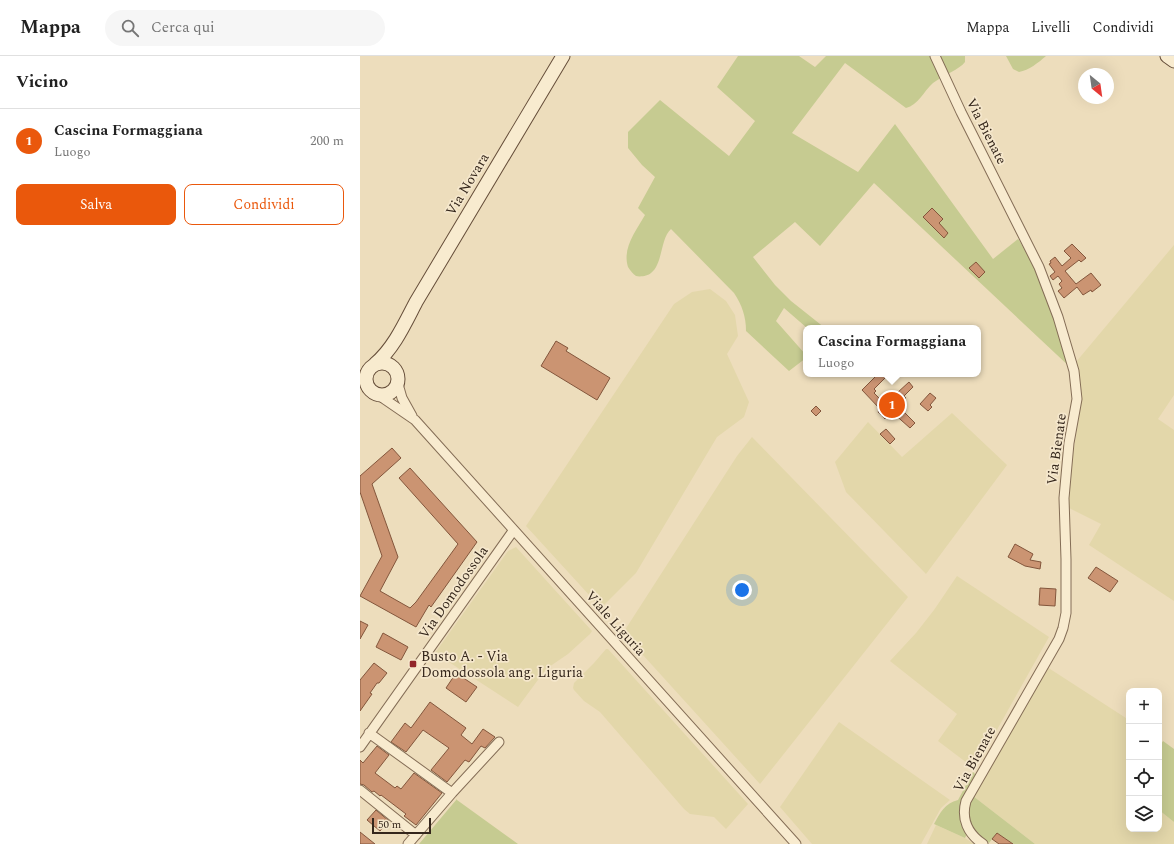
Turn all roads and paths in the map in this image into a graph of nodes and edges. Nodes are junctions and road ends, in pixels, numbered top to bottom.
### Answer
1 (562, 56) edge
2 (935, 56) edge
3 (1167, 56) edge
4 (1174, 61) edge
5 (401, 330) junction
6 (367, 371) edge
7 (397, 378) junction
8 (360, 391) edge
9 (377, 395) junction
10 (415, 420) junction
11 (513, 531) junction
12 (369, 734) junction
13 (500, 742) dead end
14 (360, 747) edge
15 (360, 790) edge
16 (452, 793) junction
17 (416, 835) junction
18 (408, 844) edge
19 (796, 844) edge
20 (983, 844) edge

1 - 5 street, Via Novara
2 - 20 street, Via Bienate
3 - 4 street
5 - 6 street, Via Novara
5 - 7 street, Via Novara
6 - 7 street
6 - 9 street
7 - 9 street
7 - 10 street, Viale Liguria
8 - 9 street
9 - 10 street, Viale Liguria
10 - 11 street, Viale Liguria
11 - 12 street, Via Domodossola
11 - 19 street, Viale Liguria
12 - 14 street, Via Domodossola
12 - 16 street
13 - 16 street
15 - 17 street
16 - 17 street
17 - 18 street

